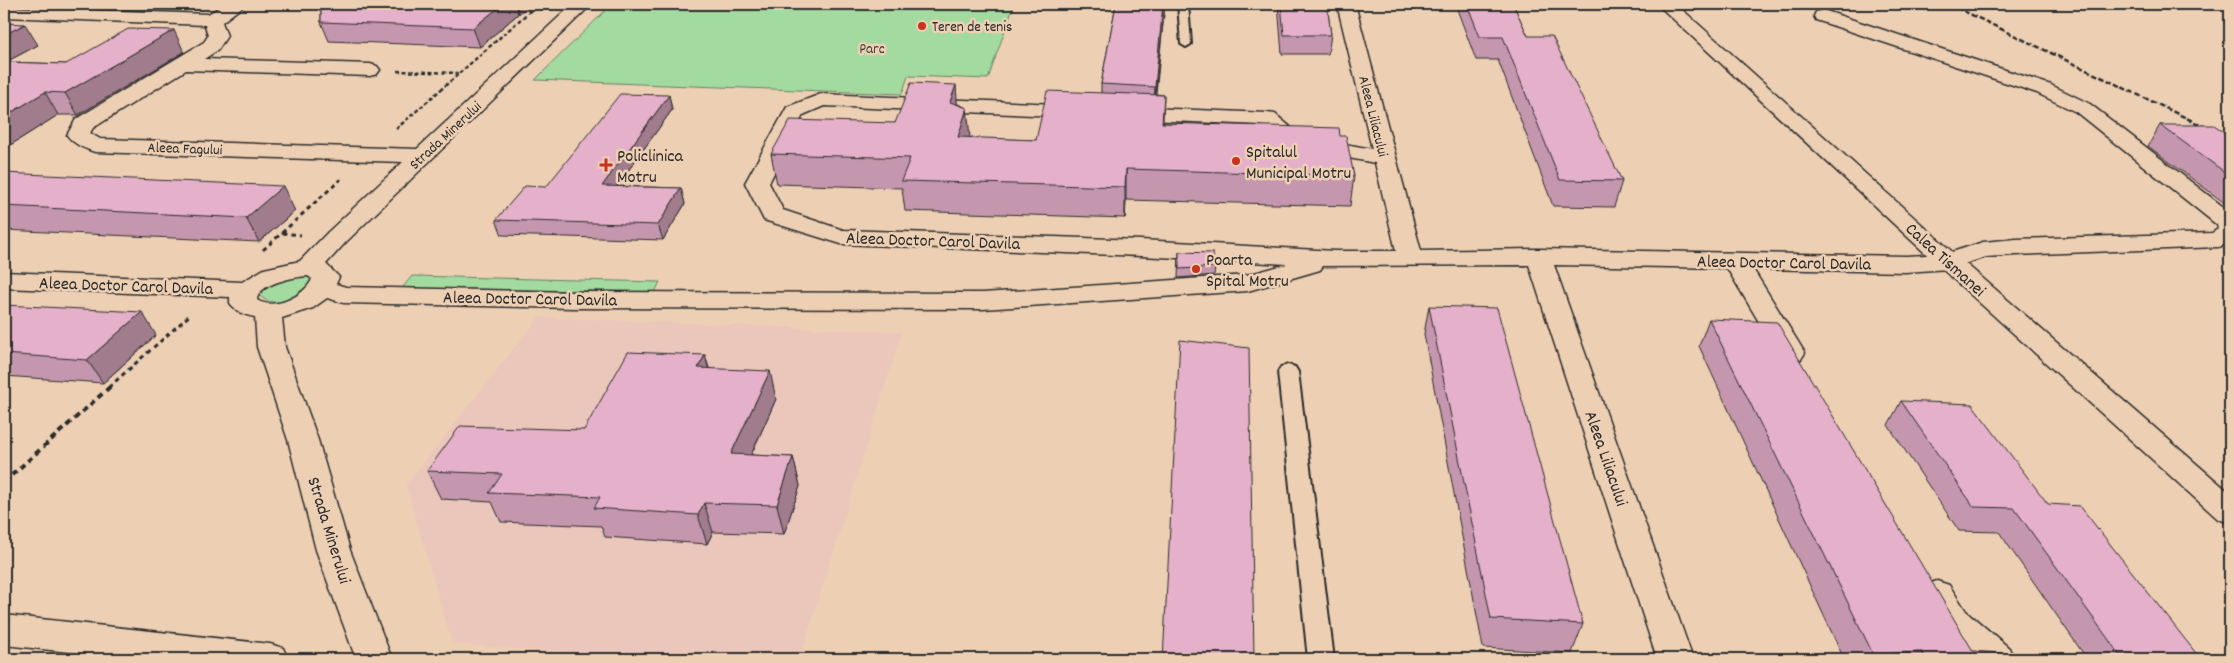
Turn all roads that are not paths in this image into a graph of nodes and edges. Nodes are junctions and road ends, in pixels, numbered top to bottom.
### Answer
1 (14, 4) edge
2 (237, 4) edge
3 (583, 4) edge
4 (1182, 4) edge
5 (1346, 4) edge
6 (1666, 4) edge
7 (4, 10) edge
8 (1823, 16) dead end
9 (212, 20) junction
10 (1186, 44) dead end
11 (182, 64) junction
12 (370, 70) road end
13 (423, 156) junction
14 (1385, 158) junction
15 (2230, 228) edge
16 (2230, 232) edge
17 (1410, 257) junction
18 (1538, 257) junction
19 (1335, 258) junction
20 (1735, 261) junction
21 (1948, 261) junction
22 (316, 278) junction
23 (4, 280) edge
24 (258, 301) junction
25 (1288, 372) dead end
26 (1806, 378) edge
27 (2230, 511) edge
28 (1922, 571) edge
29 (4, 630) edge
30 (270, 659) edge
31 (374, 659) edge
32 (1321, 659) edge
33 (1675, 659) edge
34 (1996, 659) edge

1 - 7 street
2 - 9 street
3 - 13 street, Strada Minerului
4 - 10 lane
5 - 14 street, Aleea Liliacului
6 - 21 street, Calea Tismanei
7 - 9 street
8 - 15 street
9 - 11 street
11 - 12 street
11 - 13 street, Aleea Fagului
13 - 22 street, Strada Minerului
14 - 17 street, Aleea Liliacului
14 - 19 street, Aleea Doctor Carol Davila
16 - 21 street, Aleea Doctor Carol Davila
17 - 18 street, Aleea Doctor Carol Davila
17 - 19 street, Aleea Doctor Carol Davila
18 - 20 street, Aleea Doctor Carol Davila
18 - 33 street, Aleea Liliacului
19 - 22 street, Aleea Doctor Carol Davila
20 - 21 street, Aleea Doctor Carol Davila
20 - 26 street
21 - 27 street, Calea Tismanei
22 - 24 street, Strada Minerului
22 - 24 street
23 - 24 street, Aleea Doctor Carol Davila
24 - 31 street, Strada Minerului
25 - 32 street
28 - 34 street
29 - 30 street

